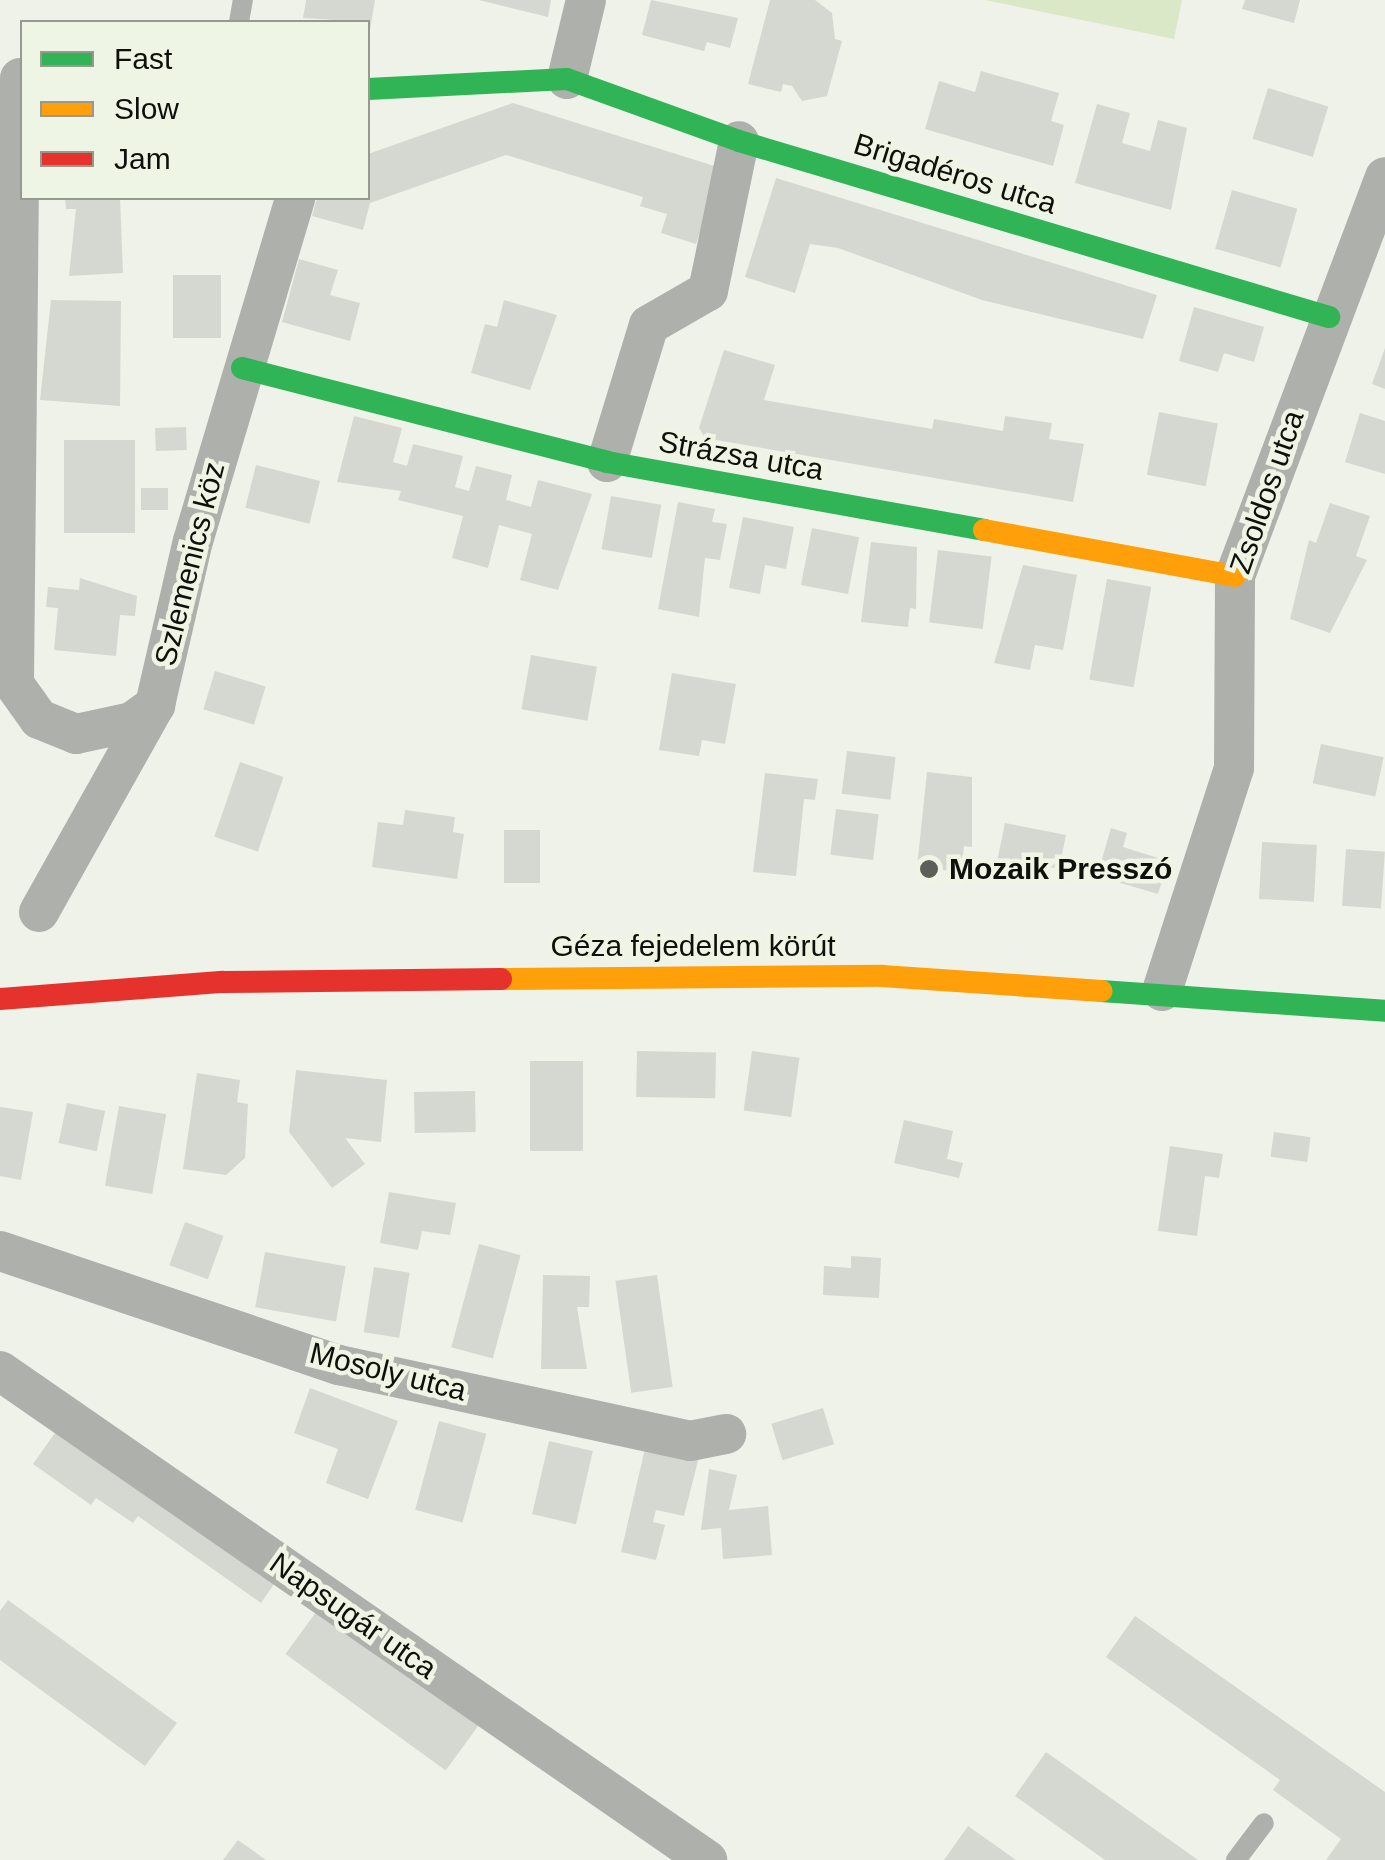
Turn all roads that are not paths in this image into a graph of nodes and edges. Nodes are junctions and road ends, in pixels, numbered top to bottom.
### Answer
1 (586, 0) edge
2 (14, 78) edge
3 (567, 78) junction
4 (370, 89) edge
5 (739, 141) junction
6 (1385, 177) edge
7 (294, 200) edge
8 (1329, 317) junction
9 (242, 368) junction
10 (607, 462) junction
11 (1235, 576) junction
12 (155, 706) junction
13 (40, 912) dead end
14 (1162, 991) junction
15 (0, 1000) edge
16 (1385, 1011) edge
17 (0, 1251) edge
18 (0, 1372) edge
19 (726, 1434) dead end
20 (1264, 1823) dead end
21 (707, 1860) edge
22 (1236, 1860) edge

1 - 3 street
2 - 12 street
3 - 4 street
3 - 5 street, Brigadéros utca
5 - 8 street, Brigadéros utca
5 - 10 street
6 - 8 street, Zsoldos utca
7 - 9 street, Szlemenics köz
8 - 11 street, Zsoldos utca
9 - 10 street, Strázsa utca
9 - 12 street, Szlemenics köz
10 - 11 street, Strázsa utca
11 - 14 street, Zsoldos utca
12 - 13 street, Szlemenics köz
14 - 15 street, Géza fejedelem körút
14 - 16 street, Géza fejedelem körút
17 - 19 street, Mosoly utca
18 - 21 street, Napsugár utca
20 - 22 lane

